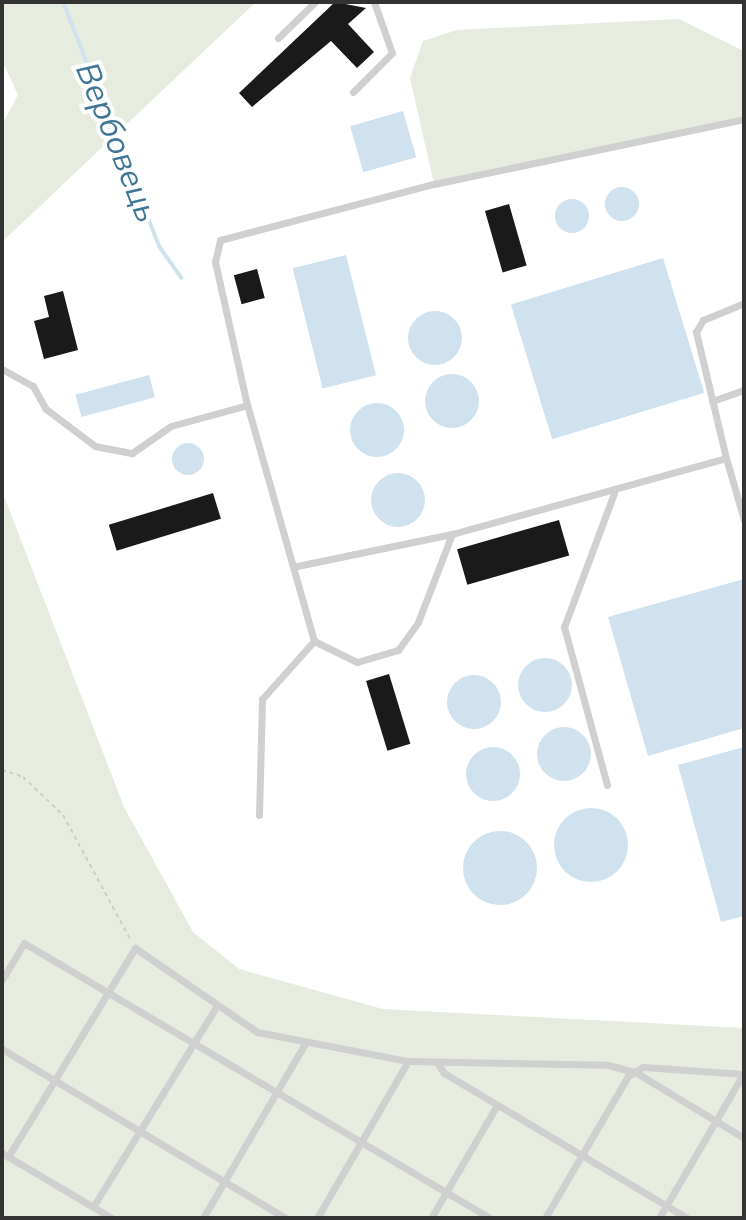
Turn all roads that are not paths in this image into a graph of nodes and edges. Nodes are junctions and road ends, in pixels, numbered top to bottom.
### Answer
1 (315, 2) edge
2 (374, 2) edge
3 (278, 38) dead end
4 (353, 92) dead end
5 (744, 119) edge
6 (744, 303) edge
7 (2, 369) edge
8 (744, 390) edge
9 (712, 401) junction
10 (247, 405) junction
11 (726, 458) junction
12 (615, 492) junction
13 (744, 520) edge
14 (452, 534) junction
15 (297, 566) junction
16 (314, 641) junction
17 (607, 785) dead end
18 (259, 815) dead end
19 (2, 980) edge
20 (109, 994) junction
21 (216, 1007) junction
22 (306, 1042) junction
23 (193, 1043) junction
24 (2, 1049) edge
25 (408, 1061) junction
26 (437, 1062) junction
27 (635, 1072) junction
28 (744, 1074) edge
29 (54, 1081) junction
30 (277, 1093) junction
31 (497, 1105) junction
32 (716, 1121) junction
33 (140, 1132) junction
34 (744, 1138) edge
35 (361, 1142) junction
36 (5, 1155) edge
37 (582, 1155) junction
38 (225, 1181) junction
39 (446, 1192) junction
40 (666, 1205) junction
41 (93, 1207) junction
42 (112, 1218) edge
43 (203, 1218) edge
44 (286, 1218) edge
45 (317, 1218) edge
46 (431, 1218) edge
47 (490, 1218) edge
48 (545, 1218) edge
49 (659, 1218) edge
50 (687, 1218) edge

1 - 3 lane
2 - 4 lane
5 - 10 lane
6 - 9 lane
7 - 10 lane
8 - 9 lane
9 - 11 lane
10 - 15 lane
11 - 12 lane
11 - 13 lane
12 - 14 lane
12 - 17 lane
14 - 15 lane
14 - 16 lane
15 - 16 lane
16 - 18 lane
19 - 20 lane
20 - 21 lane
20 - 23 lane
20 - 29 lane
21 - 22 lane
21 - 23 lane
22 - 25 lane
22 - 30 lane
23 - 30 lane
23 - 33 lane
24 - 29 lane
25 - 26 lane
25 - 35 lane
26 - 27 lane
26 - 31 lane
27 - 28 lane
27 - 32 lane
27 - 37 lane
28 - 32 lane
29 - 33 lane
29 - 36 lane
30 - 35 lane
30 - 38 lane
31 - 37 lane
31 - 39 lane
32 - 34 lane
32 - 40 lane
33 - 38 lane
33 - 41 lane
35 - 39 lane
35 - 45 lane
36 - 41 lane
37 - 40 lane
37 - 48 lane
38 - 43 lane
38 - 44 lane
39 - 46 lane
39 - 47 lane
40 - 49 lane
40 - 50 lane
41 - 42 lane

